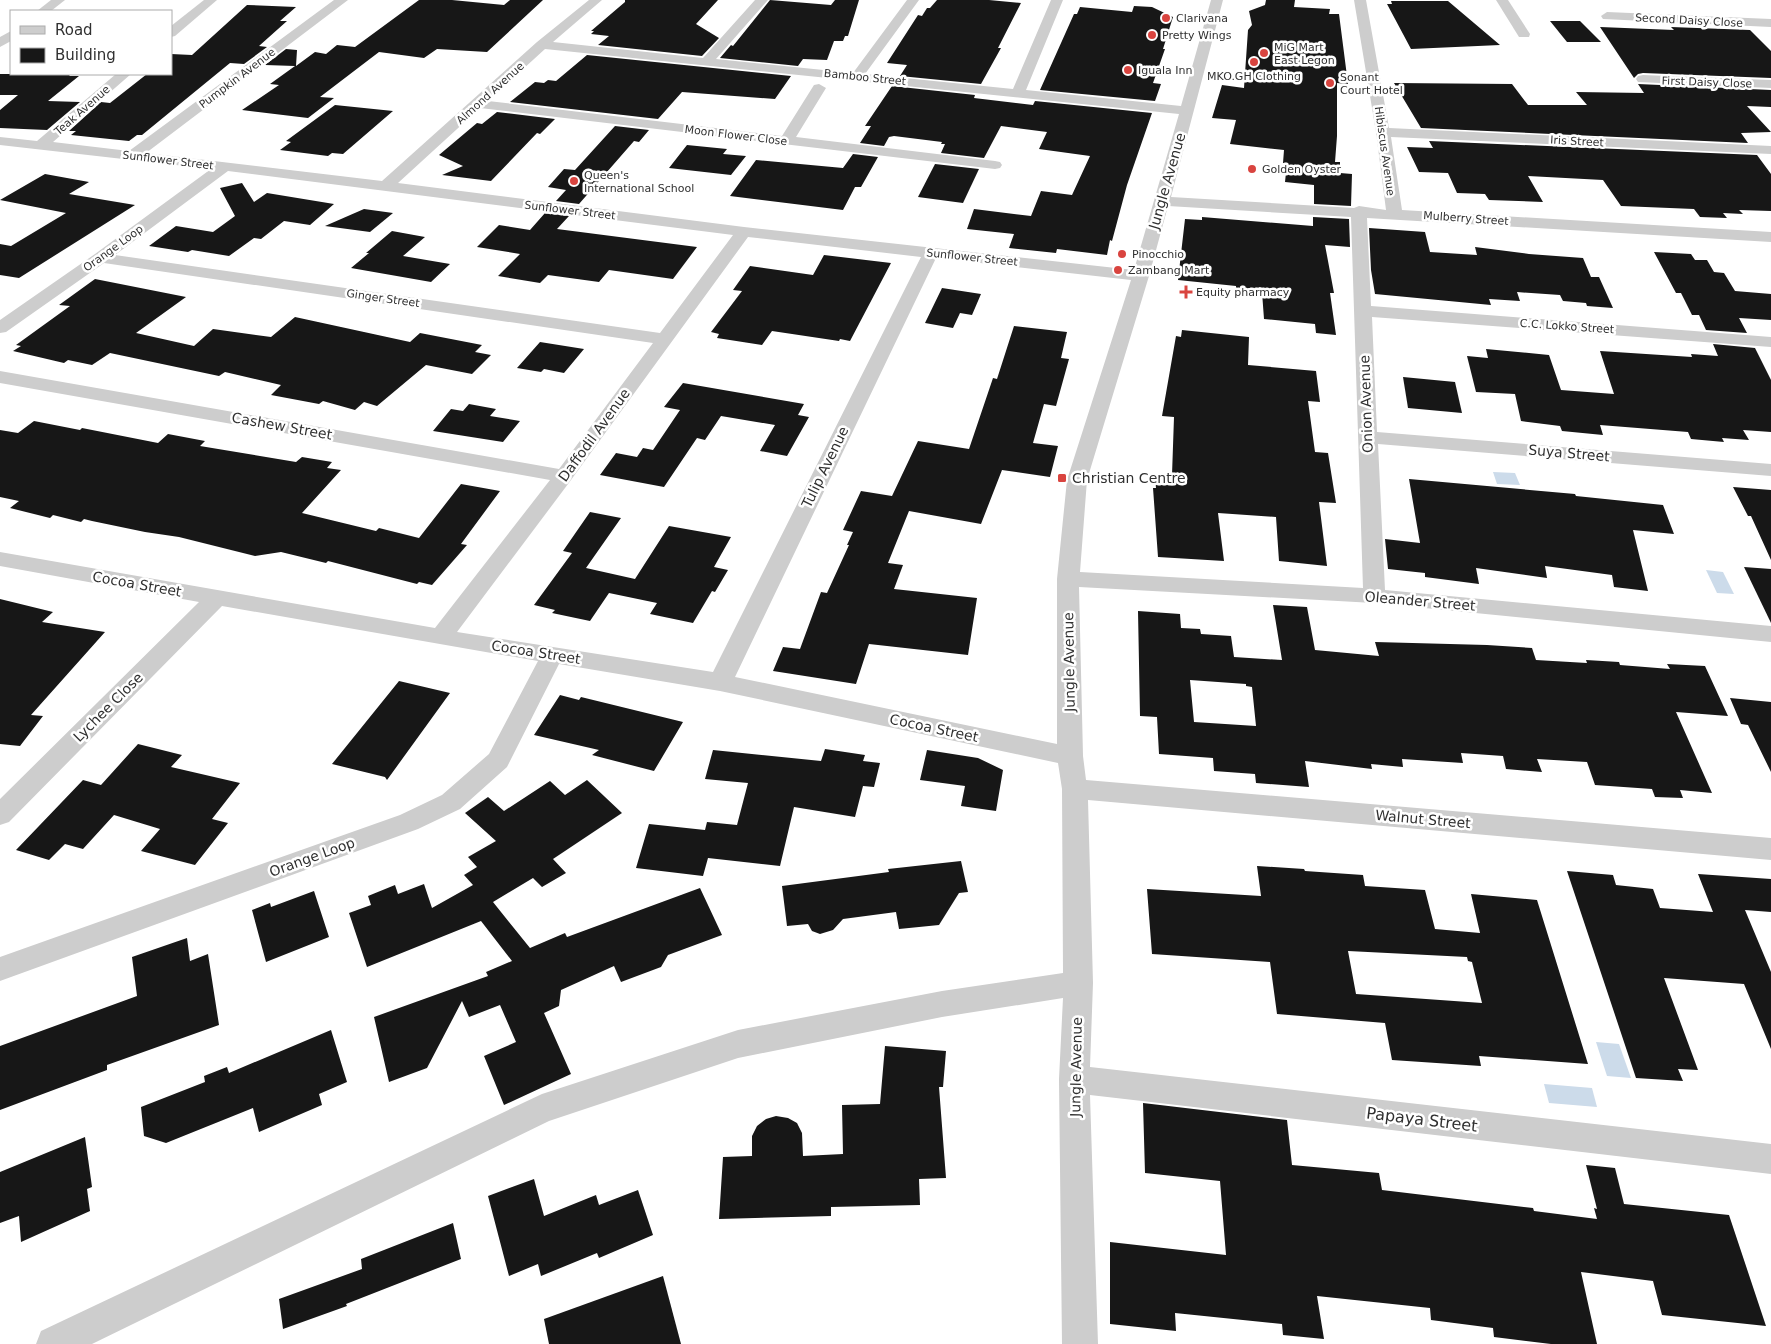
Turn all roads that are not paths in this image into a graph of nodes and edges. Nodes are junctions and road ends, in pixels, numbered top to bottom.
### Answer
1 (59, 0) edge
2 (210, 0) edge
3 (342, 0) edge
4 (596, 0) edge
5 (762, 0) edge
6 (913, 0) edge
7 (1057, 0) edge
8 (1216, 0) edge
9 (1360, 0) edge
10 (1502, 0) edge
11 (44, 10) edge
12 (1608, 16) dead end
13 (1771, 23) edge
14 (172, 32) edge
15 (1524, 34) dead end
16 (542, 45) junction
17 (707, 61) junction
18 (123, 75) edge
19 (857, 76) junction
20 (1643, 80) dead end
21 (1771, 84) edge
22 (819, 88) dead end
23 (1018, 93) junction
24 (478, 104) junction
25 (1187, 111) junction
26 (1384, 132) junction
27 (787, 140) junction
28 (0, 141) edge
29 (40, 146) junction
30 (1771, 150) edge
31 (133, 155) junction
32 (995, 165) dead end
33 (225, 166) junction
34 (385, 187) junction
35 (1161, 201) junction
36 (1359, 211) junction
37 (1394, 213) junction
38 (744, 232) junction
39 (1771, 237) edge
40 (931, 252) junction
41 (101, 258) junction
42 (1141, 276) junction
43 (1362, 310) junction
44 (0, 328) edge
45 (665, 339) junction
46 (1771, 342) edge
47 (0, 377) edge
48 (1367, 437) junction
49 (1771, 470) edge
50 (564, 476) junction
51 (0, 559) edge
52 (1068, 578) junction
53 (1374, 596) junction
54 (216, 598) junction
55 (1771, 634) edge
56 (441, 637) junction
57 (553, 654) junction
58 (720, 682) junction
59 (1070, 756) junction
60 (1075, 789) junction
61 (0, 816) edge
62 (1771, 849) edge
63 (0, 969) edge
64 (1078, 983) junction
65 (1074, 1079) junction
66 (1771, 1159) edge
67 (54, 1344) edge
68 (1080, 1344) edge

1 - 11 street
2 - 14 street
3 - 31 street, Pumpkin Avenue
4 - 16 street, Almond Avenue
5 - 17 street
6 - 19 street
7 - 23 street
8 - 25 street, Jungle Avenue
9 - 26 street, Hibiscus Avenue
10 - 15 street
12 - 13 street, Second Daisy Close
16 - 17 street, Bamboo Street
16 - 24 street, Almond Avenue
17 - 19 street, Bamboo Street
18 - 29 street, Teak Avenue
19 - 23 street, Bamboo Street
20 - 21 street, First Daisy Close
22 - 27 street
23 - 25 street, Bamboo Street
24 - 27 street, Moon Flower Close
24 - 34 street, Almond Avenue
25 - 35 street, Jungle Avenue
26 - 30 street, Iris Street
26 - 37 street, Hibiscus Avenue
27 - 32 street, Moon Flower Close
28 - 29 street, Sunflower Street
29 - 31 street, Sunflower Street
31 - 33 street, Sunflower Street
33 - 34 street, Sunflower Street
33 - 41 street, Orange Loop
34 - 38 street, Sunflower Street
35 - 36 street, Mulberry Street
35 - 42 street, Jungle Avenue
36 - 37 street, Mulberry Street
36 - 43 street, Onion Avenue
37 - 39 street, Mulberry Street
38 - 40 street, Sunflower Street
38 - 45 street, Daffodil Avenue
40 - 42 street, Sunflower Street
40 - 58 street, Tulip Avenue
41 - 44 street, Orange Loop
41 - 45 street, Ginger Street
42 - 52 street, Jungle Avenue
43 - 46 street, C.C. Lokko Street
43 - 48 street, Onion Avenue
45 - 50 street, Daffodil Avenue
47 - 50 street, Cashew Street
48 - 49 street, Suya Street
48 - 53 street, Onion Avenue
50 - 56 street, Daffodil Avenue
51 - 54 street, Cocoa Street
52 - 53 street, Oleander Street
52 - 59 street, Jungle Avenue
53 - 55 street, Oleander Street
54 - 56 street, Cocoa Street
54 - 61 street, Lychee Close
56 - 57 street, Cocoa Street
57 - 58 street, Cocoa Street
57 - 63 street, Orange Loop
58 - 59 street, Cocoa Street
59 - 60 street, Jungle Avenue
60 - 62 street, Walnut Street
60 - 64 street, Jungle Avenue
64 - 65 street, Jungle Avenue
64 - 67 street
65 - 66 street, Papaya Street
65 - 68 street, Jungle Avenue

